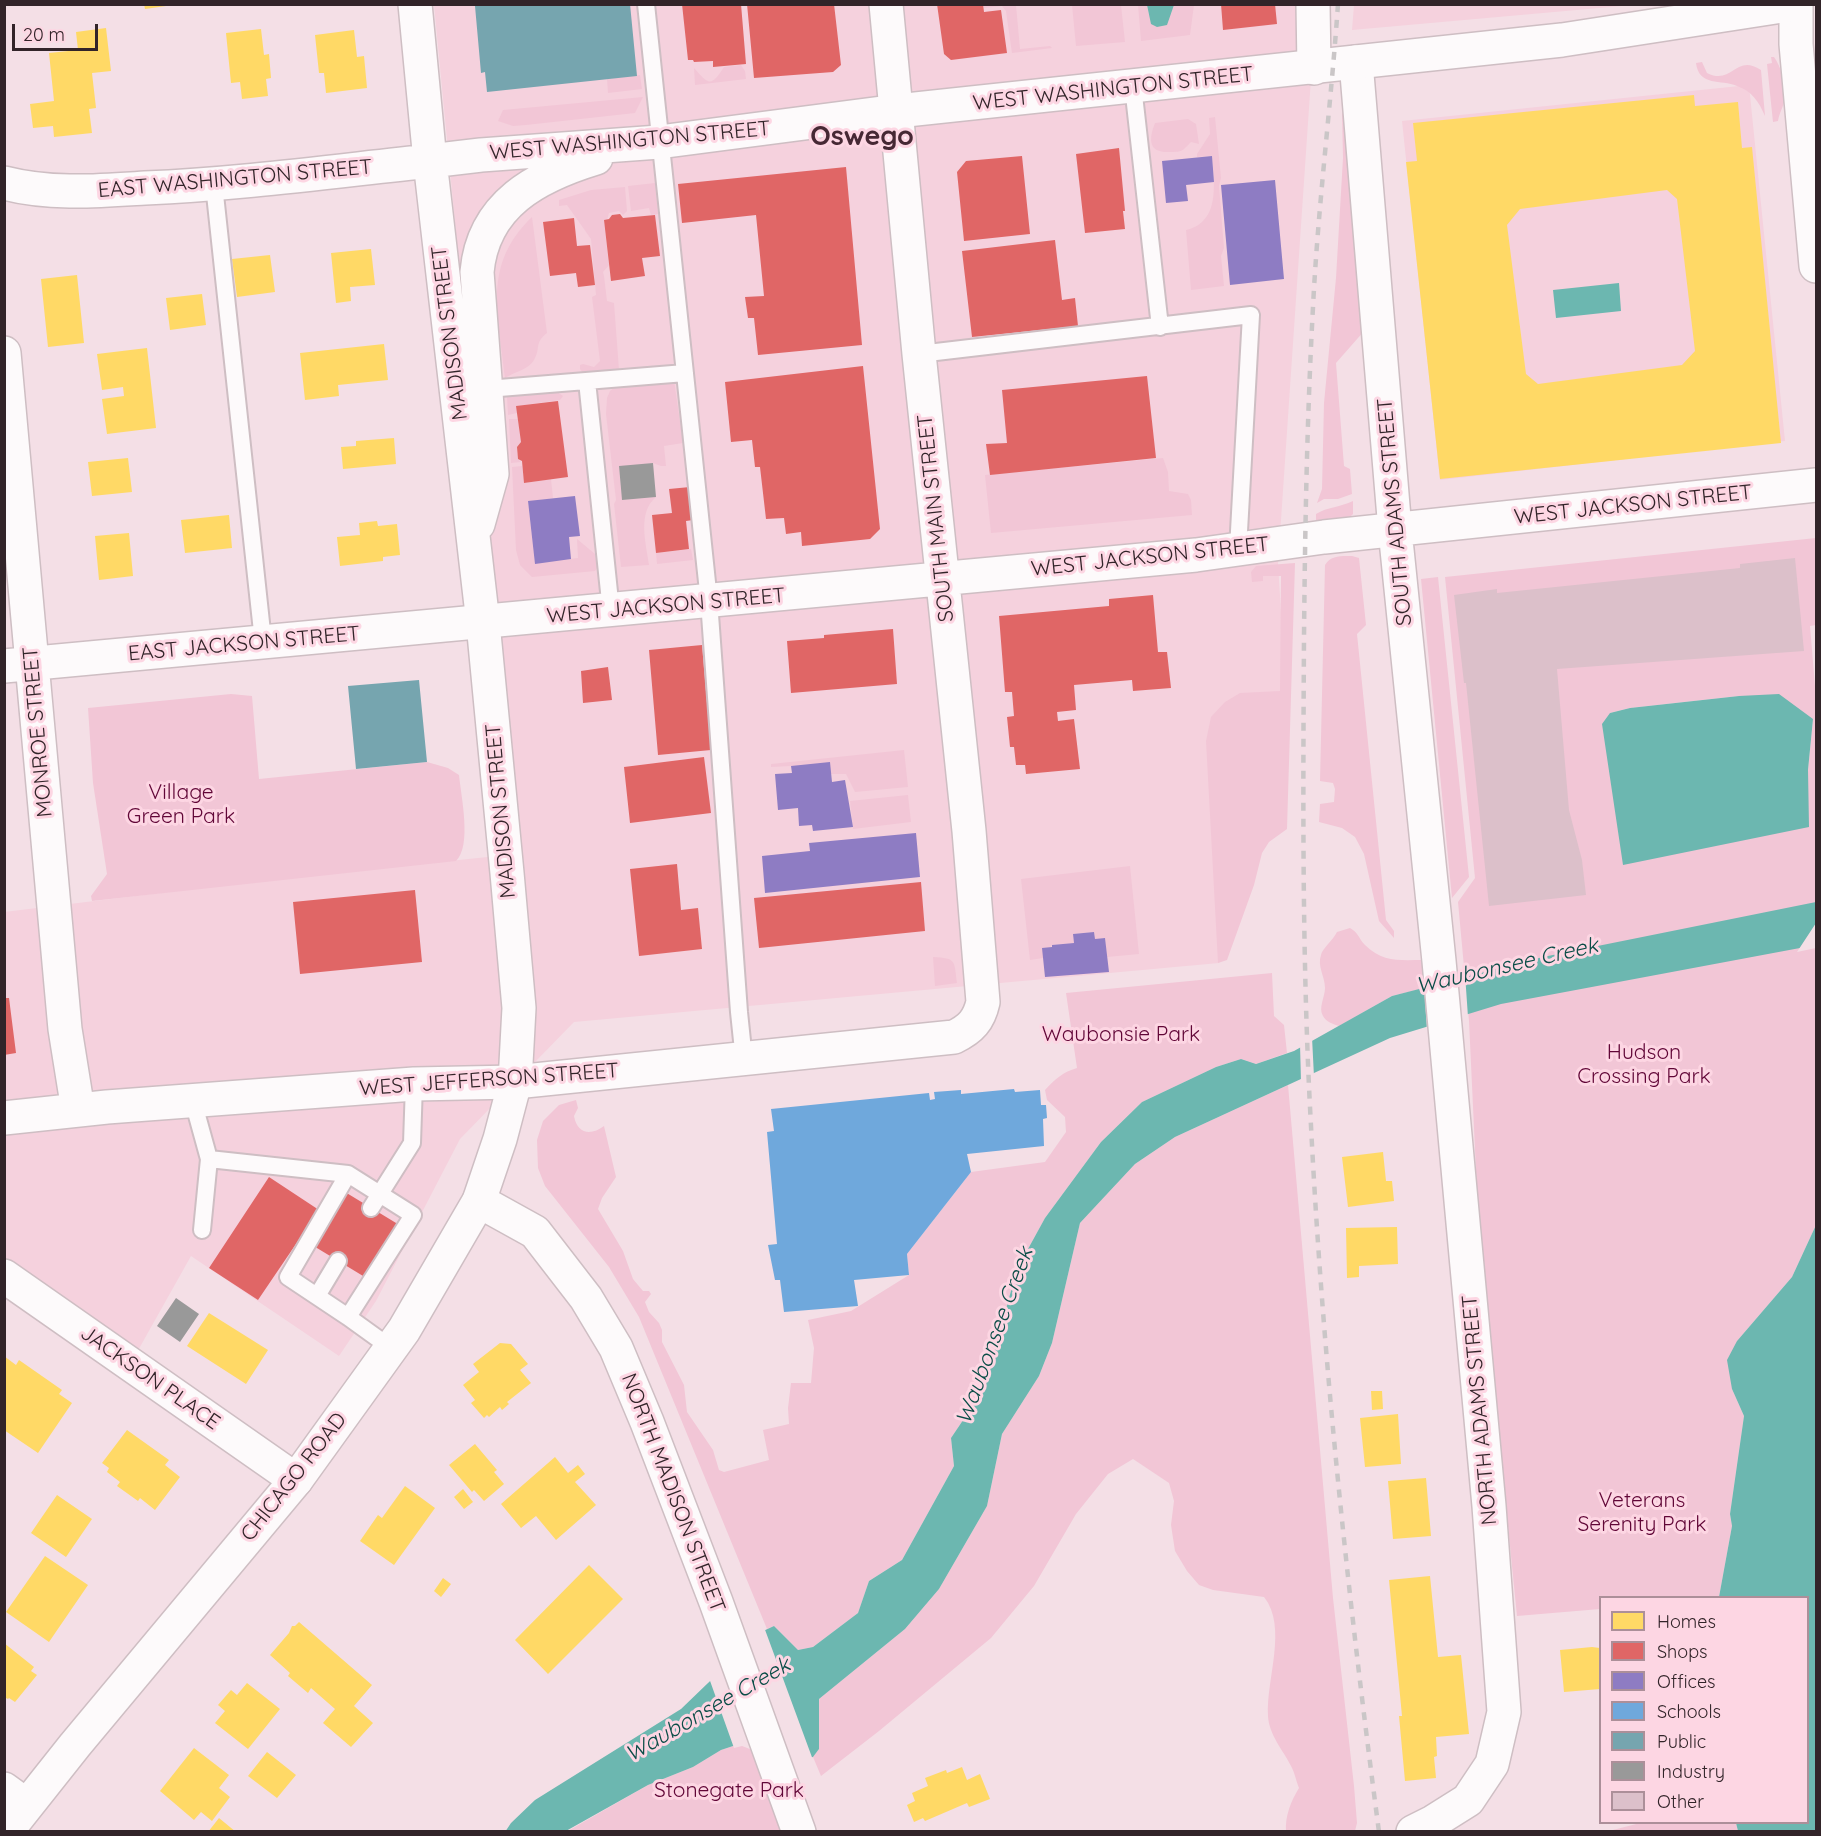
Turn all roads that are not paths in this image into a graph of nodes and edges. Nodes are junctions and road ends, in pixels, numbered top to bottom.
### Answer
1 (415, 4) edge
2 (646, 4) edge
3 (886, 4) edge
4 (1313, 4) edge
5 (1796, 4) edge
6 (1356, 62) junction
7 (1314, 68) junction
8 (1133, 86) junction
9 (897, 111) junction
10 (653, 143) junction
11 (430, 161) junction
12 (4, 183) edge
13 (214, 185) junction
14 (1816, 266) edge
15 (1160, 327) junction
16 (4, 353) edge
17 (919, 354) junction
18 (685, 373) junction
19 (587, 381) junction
20 (487, 390) junction
21 (1816, 485) edge
22 (1395, 530) junction
23 (474, 540) junction
24 (1238, 549) junction
25 (944, 579) junction
26 (709, 601) junction
27 (611, 611) junction
28 (483, 623) junction
29 (263, 641) junction
30 (18, 665) edge
31 (1439, 961) joint
32 (971, 1028) joint
33 (744, 1059) junction
34 (515, 1082) junction
35 (414, 1084) junction
36 (193, 1101) junction
37 (78, 1110) junction
38 (4, 1118) edge
39 (209, 1159) junction
40 (348, 1174) junction
41 (376, 1201) junction
42 (479, 1201) junction
43 (202, 1230) dead end
44 (338, 1261) dead end
45 (4, 1276) edge
46 (317, 1296) junction
47 (348, 1317) junction
48 (391, 1348) junction
49 (296, 1480) junction
50 (15, 1797) edge
51 (795, 1817) edge
52 (1427, 1828) edge
53 (6, 1832) edge

1 - 11 street, MADISON STREET
2 - 10 lane
3 - 9 street, SOUTH MAIN STREET
4 - 7 street
5 - 6 street, WEST WASHINGTON STREET
5 - 14 street
6 - 7 street, WEST WASHINGTON STREET
6 - 22 street, SOUTH ADAMS STREET
7 - 8 street, WEST WASHINGTON STREET
8 - 9 street, WEST WASHINGTON STREET
8 - 15 lane
9 - 10 street, WEST WASHINGTON STREET
9 - 17 street, SOUTH MAIN STREET
10 - 11 street, WEST WASHINGTON STREET
10 - 18 lane
10 - 20 street, MADISON STREET
11 - 13 street, EAST WASHINGTON STREET
11 - 23 street, MADISON STREET
12 - 13 street, EAST WASHINGTON STREET
13 - 29 lane
15 - 17 lane
15 - 24 lane
16 - 30 street, MONROE STREET
17 - 25 street, SOUTH MAIN STREET
18 - 19 lane
18 - 26 lane
19 - 20 lane
19 - 27 lane
20 - 23 street, MADISON STREET
21 - 22 street, WEST JACKSON STREET
22 - 24 street, WEST JACKSON STREET
22 - 31 street, SOUTH ADAMS STREET
23 - 28 street, MADISON STREET
24 - 25 street, WEST JACKSON STREET
25 - 26 street, WEST JACKSON STREET
25 - 32 street, SOUTH MAIN STREET
26 - 27 street, WEST JACKSON STREET
26 - 33 lane
27 - 28 street, WEST JACKSON STREET
28 - 29 street, EAST JACKSON STREET
28 - 34 street, MADISON STREET
29 - 30 street, EAST JACKSON STREET
30 - 37 street, MONROE STREET
31 - 52 street, NORTH ADAMS STREET
32 - 33 street, WEST JEFFERSON STREET
33 - 34 street, WEST JEFFERSON STREET
34 - 35 street, WEST JEFFERSON STREET
34 - 42 street, CHICAGO ROAD
35 - 36 street, WEST JEFFERSON STREET
35 - 41 lane
36 - 37 street, WEST JEFFERSON STREET
36 - 39 lane
37 - 38 street, WEST JEFFERSON STREET
39 - 40 lane
39 - 43 lane
40 - 41 lane
40 - 46 lane
41 - 47 lane
42 - 48 street, CHICAGO ROAD
42 - 51 street, NORTH MADISON STREET
44 - 46 lane
45 - 49 street, JACKSON PLACE
46 - 47 lane
47 - 48 lane
48 - 49 street, CHICAGO ROAD
49 - 50 street, CHICAGO ROAD
50 - 53 street, CHICAGO ROAD

